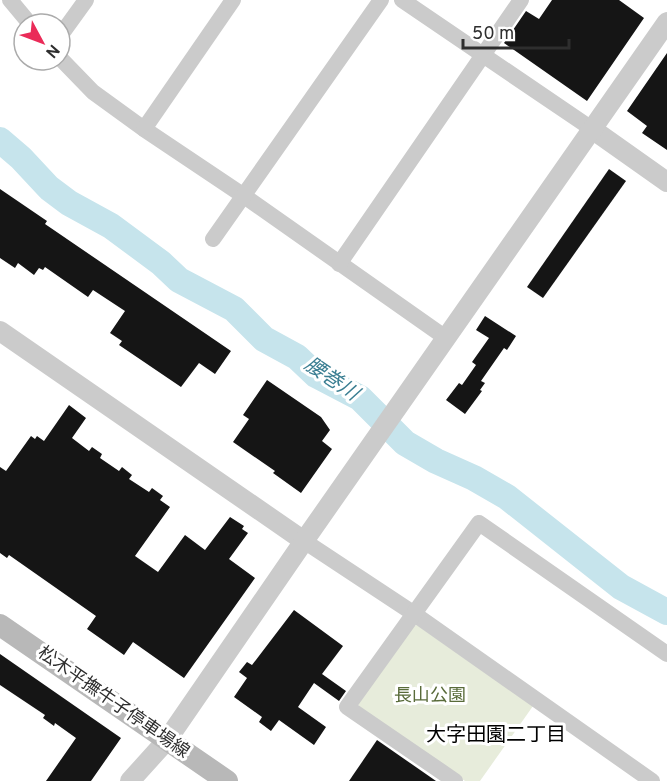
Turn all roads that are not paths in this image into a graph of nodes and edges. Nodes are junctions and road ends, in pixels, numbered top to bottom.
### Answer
1 (10, 0) edge
2 (86, 0) edge
3 (233, 0) edge
4 (381, 0) edge
5 (402, 0) edge
6 (521, 0) edge
7 (20, 12) edge
8 (72, 19) edge
9 (667, 22) edge
10 (482, 54) junction
11 (72, 70) edge
12 (144, 129) junction
13 (592, 129) junction
14 (667, 183) edge
15 (244, 196) junction
16 (213, 239) dead end
17 (339, 264) junction
18 (0, 330) edge
19 (447, 338) junction
20 (304, 541) junction
21 (413, 613) junction
22 (0, 625) edge
23 (667, 654) edge
24 (167, 740) junction
25 (130, 781) edge
26 (227, 781) edge
27 (455, 781) edge
28 (652, 781) edge

1 - 7 street
2 - 8 street
3 - 12 street
4 - 15 street
5 - 10 street
6 - 10 street
9 - 13 street
10 - 13 street
10 - 17 street
11 - 12 street
12 - 15 street
13 - 14 street
13 - 19 street
15 - 16 street
15 - 17 street
17 - 19 street
18 - 20 street
19 - 20 street
20 - 21 street
20 - 24 street
21 - 23 street
21 - 27 street
21 - 28 street
22 - 24 main road, 松木平撫牛子停車場線
24 - 25 street
24 - 26 main road, 松木平撫牛子停車場線

